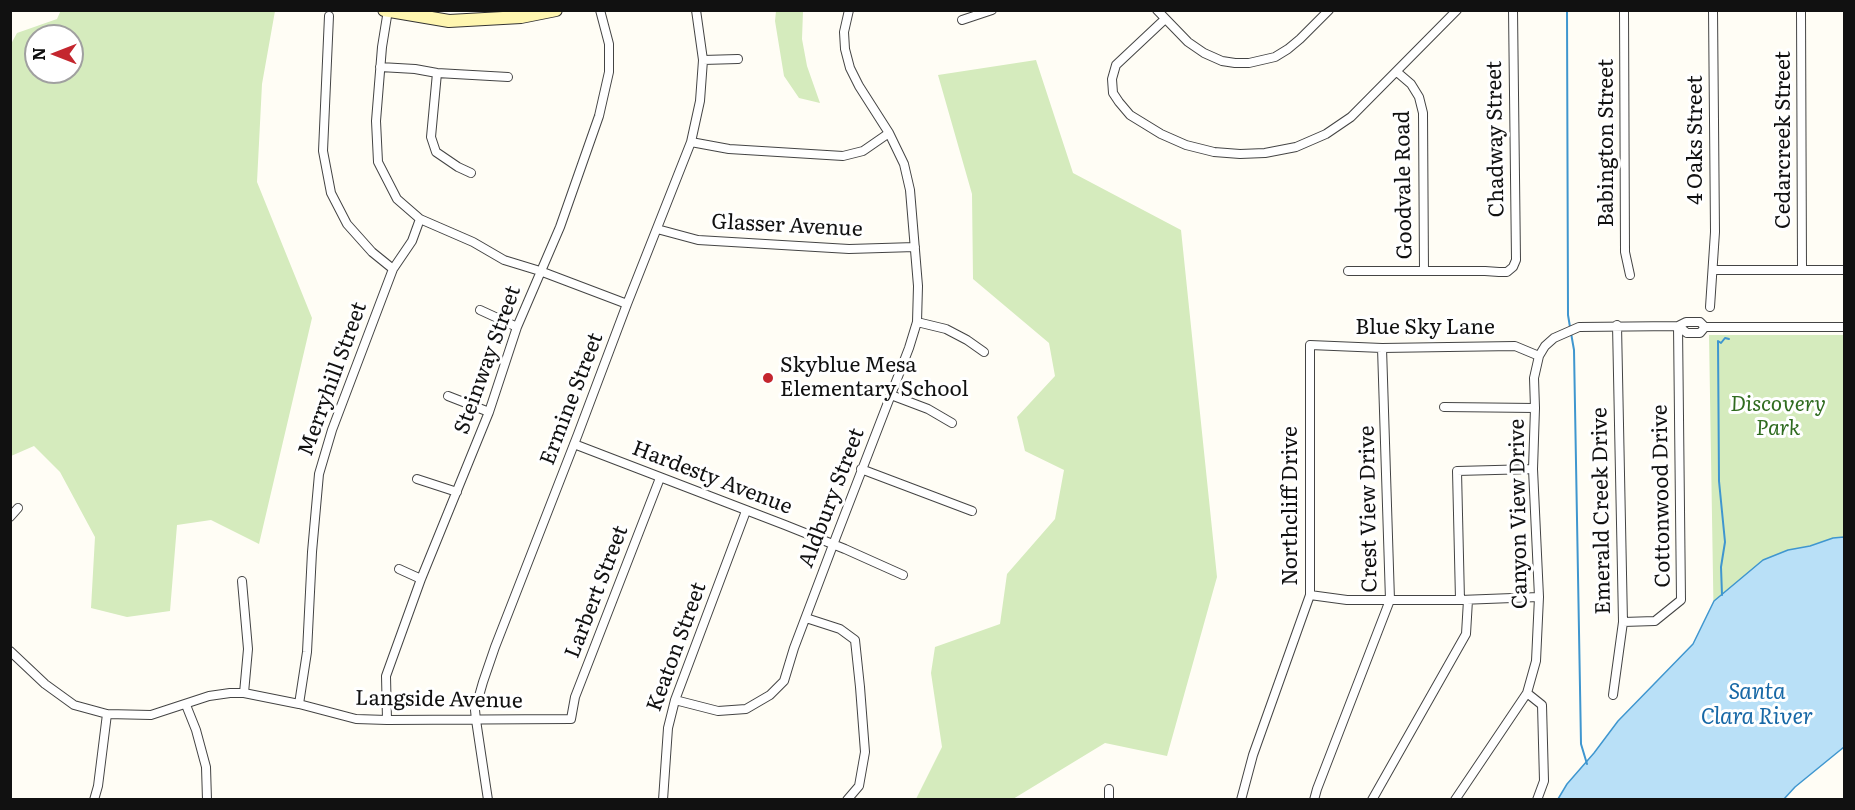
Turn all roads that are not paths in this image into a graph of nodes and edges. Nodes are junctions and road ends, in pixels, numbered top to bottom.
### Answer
1 (556, 10) edge
2 (600, 10) edge
3 (696, 10) edge
4 (849, 10) edge
5 (992, 10) edge
6 (1157, 10) edge
7 (1329, 10) edge
8 (1457, 10) edge
9 (1513, 10) edge
10 (1624, 10) edge
11 (1713, 10) edge
12 (1801, 10) edge
13 (386, 11) edge
14 (329, 16) dead end
15 (1165, 19) junction
16 (962, 20) dead end
17 (738, 59) dead end
18 (703, 60) junction
19 (381, 67) junction
20 (1397, 72) junction
21 (438, 73) junction
22 (508, 77) dead end
23 (889, 133) junction
24 (691, 142) junction
25 (471, 173) dead end
26 (420, 219) junction
27 (657, 229) junction
28 (915, 247) junction
29 (393, 269) junction
30 (1713, 270) junction
31 (1802, 270) junction
32 (1845, 270) edge
33 (540, 271) junction
34 (1424, 271) junction
35 (1348, 272) dead end
36 (1630, 275) dead end
37 (627, 304) junction
38 (1710, 307) dead end
39 (480, 310) dead end
40 (917, 322) junction
41 (1617, 325) junction
42 (1678, 326) junction
43 (517, 327) junction
44 (1845, 327) edge
45 (1310, 345) joint
46 (1382, 348) junction
47 (984, 352) dead end
48 (1539, 356) junction
49 (891, 394) junction
50 (448, 396) dead end
51 (1444, 407) dead end
52 (1535, 408) junction
53 (489, 412) junction
54 (952, 423) dead end
55 (574, 444) junction
56 (861, 469) junction
57 (1533, 469) junction
58 (660, 478) junction
59 (417, 479) dead end
60 (457, 492) junction
61 (18, 508) dead end
62 (747, 511) junction
63 (972, 511) dead end
64 (10, 517) edge
65 (833, 544) junction
66 (399, 569) dead end
67 (903, 576) dead end
68 (422, 579) junction
69 (242, 581) dead end
70 (1310, 595) junction
71 (1539, 597) junction
72 (1390, 600) junction
73 (1464, 600) junction
74 (806, 618) junction
75 (1623, 622) junction
76 (10, 651) edge
77 (244, 693) junction
78 (1527, 693) junction
79 (1613, 695) dead end
80 (675, 700) junction
81 (299, 704) junction
82 (186, 705) junction
83 (107, 714) junction
84 (571, 719) joint
85 (387, 720) junction
86 (476, 720) junction
87 (1109, 789) dead end
88 (94, 800) edge
89 (207, 800) edge
90 (488, 800) edge
91 (663, 800) edge
92 (847, 800) edge
93 (1109, 800) edge
94 (1241, 800) edge
95 (1314, 800) edge
96 (1372, 800) edge
97 (1455, 800) edge
98 (1537, 800) edge

1 - 13 main road
2 - 33 street, Steinway Street
3 - 18 street, Ermine Street
4 - 23 street, Aldbury Street
5 - 16 street
6 - 15 street
7 - 15 street
8 - 20 street
9 - 34 street, Chadway Street
10 - 36 street, Babington Street
11 - 30 street, 4 Oaks Street
12 - 31 street, Cedarcreek Street
13 - 19 street
14 - 29 street
15 - 20 street
17 - 18 street
18 - 24 street, Ermine Street
19 - 21 street
19 - 26 street
20 - 34 street, Goodvale Road
21 - 22 street
21 - 25 street
23 - 24 street
23 - 28 street, Aldbury Street
24 - 27 street, Ermine Street
26 - 29 street, Merryhill Street
26 - 33 street
27 - 28 street, Glasser Avenue
27 - 37 street, Ermine Street
28 - 40 street, Aldbury Street
29 - 81 street, Merryhill Street
30 - 31 street
30 - 38 street, 4 Oaks Street
31 - 32 street
33 - 37 street
33 - 43 street, Steinway Street
34 - 35 street
37 - 55 street, Ermine Street
39 - 43 street
40 - 47 street
40 - 49 street, Aldbury Street
41 - 42 street
41 - 48 street
41 - 75 street, Emerald Creek Drive
42 - 44 street
42 - 75 street, Cottonwood Drive
43 - 53 street, Steinway Street
45 - 46 street, Blue Sky Lane
45 - 70 street, Northcliff Drive
46 - 48 street, Blue Sky Lane
46 - 72 street, Crest View Drive
48 - 52 street, Canyon View Drive
49 - 54 street
49 - 56 street, Aldbury Street
50 - 53 street
51 - 52 street
52 - 57 street, Canyon View Drive
53 - 60 street, Steinway Street
55 - 58 street, Hardesty Avenue
55 - 86 street, Ermine Street
56 - 63 street
56 - 65 street, Aldbury Street
57 - 71 street, Canyon View Drive
57 - 73 street
58 - 62 street, Hardesty Avenue
58 - 84 street, Larbert Street
59 - 60 street
60 - 68 street, Steinway Street
61 - 64 street
62 - 65 street, Hardesty Avenue
62 - 80 street, Keaton Street
65 - 67 street, Hardesty Avenue
65 - 74 street, Aldbury Street
66 - 68 street
68 - 85 street, Steinway Street
69 - 77 street
70 - 72 street
70 - 94 street, Northcliff Drive
71 - 73 street
71 - 78 street, Canyon View Drive
72 - 73 street
72 - 95 street, Crest View Drive
73 - 96 street
74 - 80 street, Aldbury Street
74 - 92 street
75 - 79 street, Emerald Creek Drive
76 - 83 street, Langside Avenue
77 - 81 street, Langside Avenue
77 - 82 street, Langside Avenue
78 - 97 street, Canyon View Drive
78 - 98 street
80 - 91 street, Keaton Street
81 - 85 street, Langside Avenue
82 - 83 street, Langside Avenue
82 - 89 street
83 - 88 street
84 - 86 street, Langside Avenue
85 - 86 street, Langside Avenue
86 - 90 street, Ermine Street
87 - 93 street

